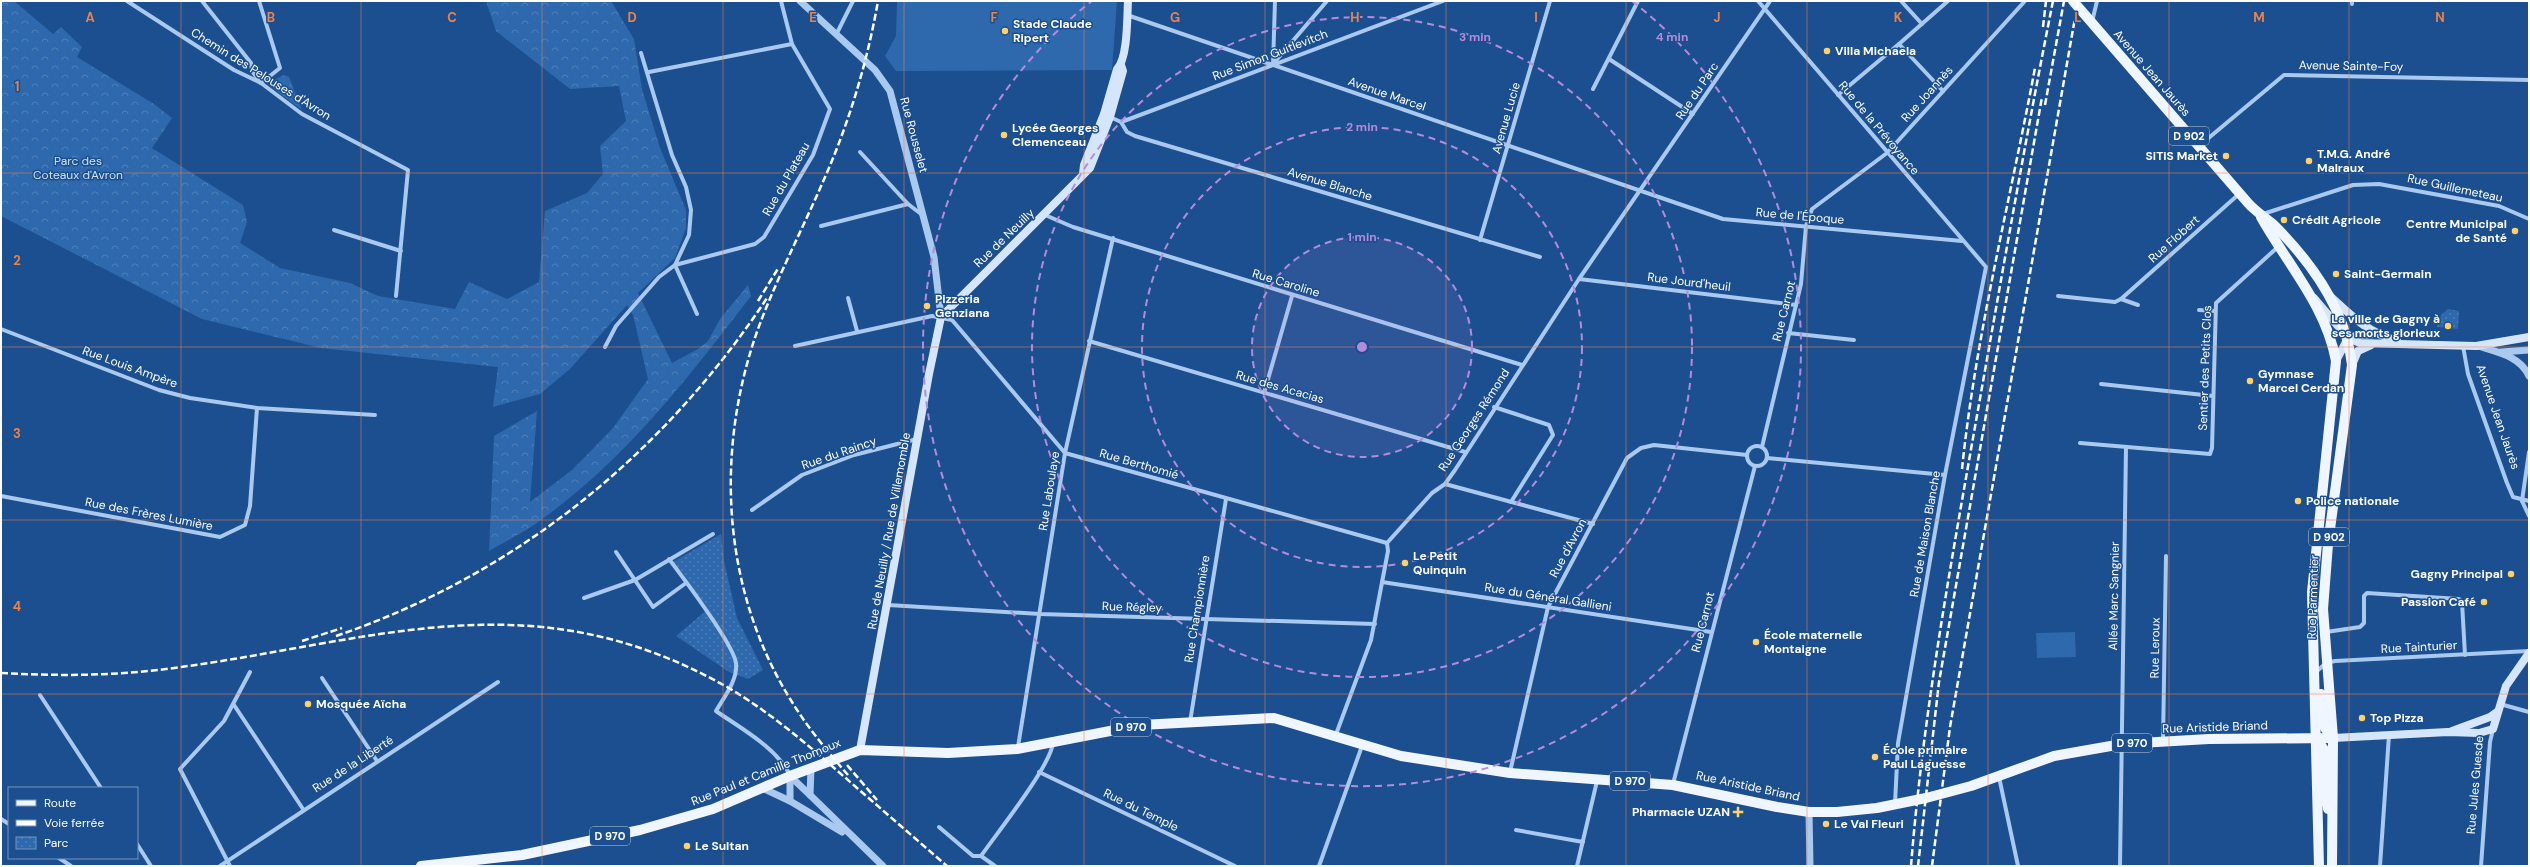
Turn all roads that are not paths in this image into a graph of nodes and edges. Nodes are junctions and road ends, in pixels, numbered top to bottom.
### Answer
1 (127, 1) edge
2 (202, 1) edge
3 (259, 1) edge
4 (782, 1) edge
5 (800, 1) edge
6 (853, 1) edge
7 (1128, 1) edge
8 (1275, 1) edge
9 (1327, 1) edge
10 (1443, 1) edge
11 (1550, 1) edge
12 (1638, 1) edge
13 (1758, 1) edge
14 (1770, 1) edge
15 (1901, 1) edge
16 (1948, 1) edge
17 (2025, 1) edge
18 (2073, 1) edge
19 (2097, 1) edge
20 (1765, 9) junction
21 (1127, 15) junction
22 (2092, 23) junction
23 (1922, 24) junction
24 (836, 36) junction
25 (792, 44) junction
26 (1899, 44) junction
27 (641, 53) dead end
28 (1609, 59) junction
29 (1273, 65) junction
30 (649, 72) junction
31 (2529, 80) edge
32 (261, 84) junction
33 (1593, 89) dead end
34 (1943, 91) junction
35 (1838, 95) junction
36 (1693, 114) junction
37 (1107, 116) junction
38 (1120, 122) junction
39 (1509, 146) junction
40 (2198, 147) junction
41 (860, 152) dead end
42 (1887, 153) junction
43 (1640, 192) junction
44 (2240, 194) junction
45 (908, 204) junction
46 (923, 215) junction
47 (2259, 215) junction
48 (1045, 216) junction
49 (2529, 219) edge
50 (820, 226) dead end
51 (1806, 226) junction
52 (334, 230) dead end
53 (1113, 238) junction
54 (1480, 240) junction
55 (1962, 241) junction
56 (2283, 243) junction
57 (401, 251) junction
58 (1540, 257) dead end
59 (675, 265) junction
60 (1986, 268) joint
61 (1579, 279) junction
62 (2308, 292) junction
63 (396, 296) dead end
64 (1292, 296) junction
65 (2058, 296) dead end
66 (2329, 296) junction
67 (848, 298) dead end
68 (2121, 299) junction
69 (1796, 305) junction
70 (2138, 305) dead end
71 (2199, 310) dead end
72 (2215, 310) junction
73 (697, 314) dead end
74 (941, 317) junction
75 (1, 329) edge
76 (857, 331) junction
77 (1788, 333) junction
78 (2376, 334) junction
79 (2529, 337) edge
80 (2348, 338) junction
81 (1854, 340) dead end
82 (1089, 341) junction
83 (2403, 343) junction
84 (2375, 344) junction
85 (2463, 345) junction
86 (795, 346) dead end
87 (2476, 346) junction
88 (605, 347) dead end
89 (2529, 350) edge
90 (2496, 352) junction
91 (2336, 361) junction
92 (2352, 364) junction
93 (1522, 365) junction
94 (2529, 376) edge
95 (2101, 384) dead end
96 (1264, 393) junction
97 (2213, 396) junction
98 (1494, 407) junction
99 (257, 408) junction
100 (375, 415) dead end
101 (918, 438) junction
102 (2080, 444) dead end
103 (1762, 447) junction
104 (2126, 447) junction
105 (1465, 452) junction
106 (2529, 452) edge
107 (1065, 453) junction
108 (1747, 455) junction
109 (1767, 458) junction
110 (1755, 466) junction
111 (1945, 475) junction
112 (1445, 484) junction
113 (1, 496) edge
114 (1226, 499) junction
115 (2522, 501) junction
116 (2529, 501) edge
117 (1511, 502) junction
118 (752, 510) dead end
119 (2529, 516) edge
120 (1593, 524) junction
121 (713, 534) dead end
122 (1387, 543) junction
123 (616, 552) dead end
124 (2166, 556) dead end
125 (669, 560) junction
126 (635, 580) junction
127 (1382, 582) junction
128 (686, 583) junction
129 (584, 598) dead end
130 (888, 605) junction
131 (1548, 607) junction
132 (1040, 614) junction
133 (1206, 619) junction
134 (1375, 624) junction
135 (1711, 632) junction
136 (2324, 633) junction
137 (2529, 652) edge
138 (2465, 655) junction
139 (2320, 668) junction
140 (250, 672) dead end
141 (322, 678) dead end
142 (498, 682) dead end
143 (40, 695) dead end
144 (234, 705) junction
145 (2498, 708) junction
146 (2529, 712) edge
147 (2316, 719) junction
148 (1190, 722) junction
149 (2493, 729) junction
150 (2448, 732) junction
151 (2389, 735) junction
152 (1335, 736) junction
153 (2300, 737) junction
154 (2316, 738) junction
155 (2333, 738) junction
156 (2163, 741) junction
157 (1053, 743) junction
158 (1362, 744) junction
159 (2122, 744) junction
160 (1017, 749) junction
161 (860, 750) junction
162 (377, 761) junction
163 (811, 768) junction
164 (1039, 772) junction
165 (1510, 773) junction
166 (790, 776) junction
167 (1998, 776) junction
168 (1597, 778) junction
169 (1673, 784) junction
170 (100, 787) edge
171 (762, 788) junction
172 (810, 795) junction
173 (790, 801) junction
174 (1895, 805) junction
175 (303, 809) junction
176 (1809, 812) junction
177 (1, 815) edge
178 (1, 819) edge
179 (7, 823) edge
180 (939, 827) dead end
181 (1516, 830) dead end
182 (2332, 834) junction
183 (852, 838) junction
184 (1583, 842) junction
185 (138, 846) edge
186 (981, 856) junction
187 (60, 859) edge
188 (228, 861) junction
189 (489, 863) edge
190 (71, 866) edge
191 (151, 866) edge
192 (220, 866) edge
193 (230, 866) edge
194 (421, 866) edge
195 (883, 866) edge
196 (995, 866) edge
197 (1235, 866) edge
198 (1319, 866) edge
199 (1577, 866) edge
200 (1810, 866) edge
201 (2018, 866) edge
202 (2120, 866) edge
203 (2319, 866) edge
204 (2332, 866) edge
205 (2380, 866) edge
206 (2481, 866) edge

1 - 32 street, Chemin des Pelouses d'Avron
2 - 32 street
3 - 32 street
4 - 25 street, Rue du Plateau
5 - 24 street, Rue Rousselet
6 - 24 street
7 - 21 main road, Rue de Neuilly
8 - 29 street
9 - 29 street
10 - 29 street, Rue Simon Guitlevitch
11 - 39 street, Avenue Lucie
12 - 28 street
13 - 20 street, Rue de la Prévoyance
14 - 20 street, Rue du Parc
15 - 23 street
16 - 23 street
17 - 34 street, Rue Joannès
18 - 22 main road, Avenue Jean Jaurès / D 902
19 - 22 street
20 - 35 street, Rue de la Prévoyance
20 - 36 street, Rue du Parc
21 - 29 street, Avenue Marcel
21 - 37 main road, Rue de Neuilly
22 - 40 main road, Avenue Jean Jaurès / D 902
23 - 26 street
24 - 46 street, Rue Rousselet
25 - 30 street
25 - 59 street, Rue du Plateau
26 - 34 street
26 - 35 street
27 - 30 street
28 - 33 street
28 - 36 street
29 - 38 street, Rue Simon Guitlevitch
29 - 39 street, Avenue Marcel
30 - 59 street
31 - 40 street, Avenue Sainte-Foy
32 - 57 street, Chemin des Pelouses d'Avron
34 - 42 street, Rue Joannès
35 - 42 street, Rue de la Prévoyance
36 - 43 street, Rue du Parc
37 - 38 street
37 - 48 main road, Rue de Neuilly
38 - 54 street, Avenue Blanche
39 - 43 street, Avenue Marcel
39 - 54 street, Avenue Lucie
40 - 44 main road, Avenue Jean Jaurès / D 902
41 - 45 street
42 - 51 street, Rue Joannès
42 - 55 street, Rue de la Prévoyance
43 - 51 street, Rue de l'Époque
43 - 61 street, Rue Georges Rémond
44 - 47 main road, Avenue Jean Jaurès / D 902
44 - 68 street, Rue Flobert
45 - 46 street
45 - 50 street
46 - 74 street, Rue Rousselet
47 - 49 street, Rue Guillemeteau
47 - 56 main road, Avenue Jean Jaurès / D 902
48 - 53 street, Rue Caroline
48 - 74 main road, Rue de Neuilly
51 - 55 street, Rue de l'Époque
51 - 69 street, Rue Carnot
52 - 57 street
53 - 64 street, Rue Caroline
53 - 82 street, Rue Laboulaye
54 - 58 street, Avenue Blanche
55 - 60 street, Rue de la Prévoyance
56 - 62 main road, Avenue Jean Jaurès / D 902
56 - 66 main road, Avenue Jean Jaurès / D 902
56 - 72 street, Sentier des Petits Clos
57 - 63 street
59 - 73 street
59 - 88 street
60 - 111 street, Rue de Maison Blanche
61 - 69 street, Rue Jourd'heuil
61 - 93 street, Rue Georges Rémond
62 - 80 main road
62 - 91 main road, Avenue Jean Jaurès / D 902
64 - 93 street, Rue Caroline
64 - 96 street
65 - 68 street
66 - 78 main road
66 - 80 main road, Avenue Jean Jaurès / D 902
67 - 76 street
68 - 70 street
69 - 77 street, Rue Carnot
71 - 72 street
72 - 97 street, Sentier des Petits Clos
74 - 76 street
74 - 101 main road, Rue de Neuilly / Rue de Villemomble
74 - 107 street
75 - 99 street, Rue Louis Ampère
76 - 86 street
77 - 81 street
77 - 103 street, Rue Carnot
78 - 80 main road
78 - 83 main road
79 - 87 main road
80 - 84 main road
80 - 91 main road
80 - 92 main road, Rue Parmentier / D 902
82 - 96 street, Rue des Acacias
82 - 107 street, Rue Laboulaye
83 - 84 main road
83 - 85 main road
84 - 92 main road
85 - 87 main road
85 - 115 street, Avenue Jean Jaurès
87 - 90 street
89 - 90 street
90 - 94 street
91 - 139 main road, Rue Parmentier / D 902
92 - 136 main road, Rue Parmentier / D 902
93 - 98 street, Rue Georges Rémond
95 - 97 street
96 - 105 street, Rue des Acacias
97 - 104 street, Sentier des Petits Clos
98 - 105 street, Rue Georges Rémond
98 - 117 street
99 - 100 street, Rue Louis Ampère
99 - 113 street, Rue des Frères Lumière
101 - 118 street, Rue du Raincy
101 - 130 main road, Rue de Neuilly / Rue de Villemomble
102 - 104 street
103 - 108 street
103 - 109 street
104 - 159 street, Allée Marc Sangnier
105 - 112 street, Rue Georges Rémond
106 - 115 street
107 - 114 street, Rue Berthomié
107 - 132 street, Rue Laboulaye
108 - 110 street
108 - 120 street, Rue d'Avron
109 - 110 street
109 - 111 street
110 - 135 street, Rue Carnot
111 - 174 street, Rue de Maison Blanche
112 - 117 street
112 - 122 street, Rue Georges Rémond
114 - 122 street, Rue Berthomié
114 - 133 street, Rue Championnière
115 - 116 street
115 - 119 street
117 - 120 street
120 - 131 street, Rue d'Avron
121 - 125 street
122 - 127 street
123 - 126 street
124 - 156 street, Rue Leroux
125 - 126 street
125 - 128 street
126 - 128 street
126 - 129 street
127 - 131 street, Rue du Général Gallieni
127 - 134 street
128 - 166 street
130 - 132 street, Rue Régley
130 - 161 main road, Rue de Neuilly / Rue de Villemomble
131 - 135 street, Rue du Général Gallieni
131 - 165 street, Rue d'Avron
132 - 133 street, Rue Régley
132 - 160 street, Rue Laboulaye
133 - 134 street, Rue Régley
133 - 148 street, Rue Championnière
134 - 152 street
135 - 169 street, Rue Carnot
136 - 138 street
136 - 139 main road, Rue Parmentier / D 902
137 - 138 street, Rue Tainturier
137 - 145 main road, Rue Jules Guesde
138 - 139 street, Rue Tainturier
139 - 147 main road, Rue Parmentier / D 902
139 - 155 main road, Rue Parmentier / D 902
140 - 144 street
141 - 162 street
142 - 162 street, Rue de la Liberté
143 - 170 street
144 - 175 street
144 - 188 street
145 - 146 street
145 - 149 main road, Rue Jules Guesde
145 - 150 main road
147 - 153 main road
147 - 154 main road, Rue Parmentier / D 902
148 - 152 main road, Rue Aristide Briand / D 970
148 - 157 main road, D 970
149 - 150 main road
149 - 206 street, Rue Jules Guesde
150 - 151 main road
151 - 155 main road
151 - 205 street
152 - 158 main road, Rue Aristide Briand / D 970
153 - 154 main road, Rue Aristide Briand / D 970
153 - 156 main road, Rue Aristide Briand / D 970
154 - 155 main road, Rue Aristide Briand
154 - 182 main road
154 - 203 main road, D 902
155 - 182 main road, D 902
156 - 159 main road, Rue Aristide Briand / D 970
157 - 160 main road, D 970
157 - 164 street
158 - 165 main road, Rue Aristide Briand / D 970
158 - 198 street
159 - 167 main road, Rue Aristide Briand / D 970
159 - 202 street, Allée Marc Sangnier
160 - 161 main road, D 970
161 - 163 main road, Rue Paul et Camille Thomoux / D 970
162 - 175 street, Rue de la Liberté
163 - 166 main road, Rue Paul et Camille Thomoux / D 970
163 - 172 street
164 - 186 street
164 - 197 street, Rue du Temple
165 - 168 main road, Rue Aristide Briand / D 970
166 - 171 main road, Rue Paul et Camille Thomoux / D 970
166 - 172 street
166 - 173 street
167 - 174 main road, Rue Aristide Briand / D 970
167 - 201 street
168 - 169 main road, Rue Aristide Briand / D 970
168 - 184 street
169 - 176 main road, Rue Aristide Briand / D 970
171 - 173 street
171 - 189 main road, Rue Paul et Camille Thomoux / D 970
172 - 183 street
173 - 183 street
174 - 176 main road, Rue Aristide Briand / D 970
175 - 188 street, Rue de la Liberté
176 - 200 street
177 - 179 street
178 - 179 street
180 - 186 street
181 - 184 street
182 - 204 main road, D 902
183 - 195 street
184 - 199 street
185 - 191 street
186 - 196 street
187 - 190 street
188 - 192 street, Rue de la Liberté
188 - 193 street
189 - 194 main road, Rue Paul et Camille Thomoux / D 970

